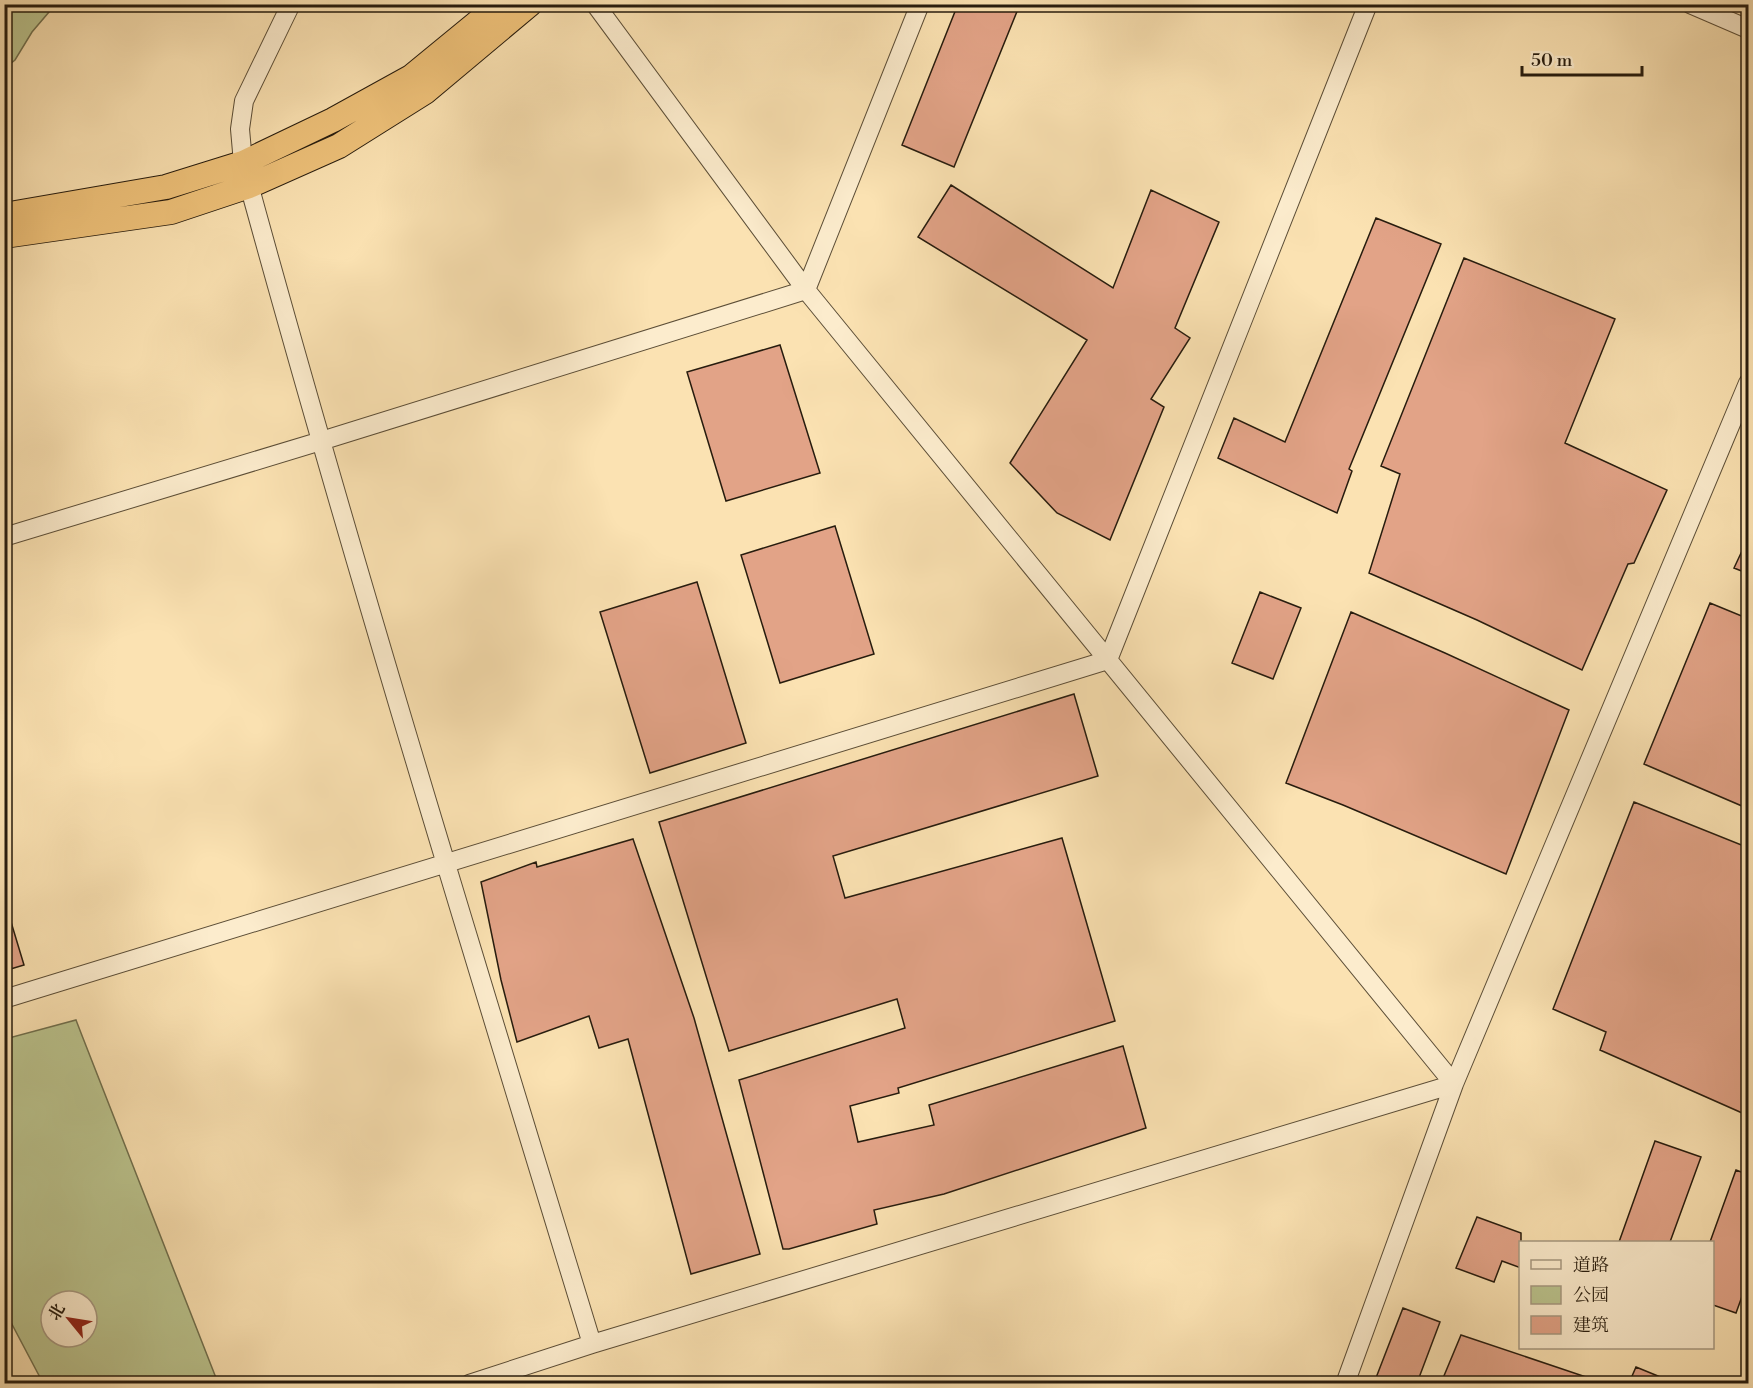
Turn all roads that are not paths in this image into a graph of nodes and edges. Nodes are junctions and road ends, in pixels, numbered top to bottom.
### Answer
1 (291, 4) edge
2 (500, 4) edge
3 (530, 4) edge
4 (594, 4) edge
5 (920, 4) edge
6 (1368, 4) edge
7 (1690, 4) edge
8 (1749, 29) edge
9 (243, 163) junction
10 (249, 186) junction
11 (4, 214) edge
12 (4, 237) edge
13 (806, 290) junction
14 (1749, 383) edge
15 (321, 441) junction
16 (4, 537) edge
17 (1108, 660) junction
18 (445, 862) junction
19 (4, 999) edge
20 (1454, 1084) junction
21 (592, 1344) junction
22 (469, 1383) edge
23 (1345, 1383) edge

1 - 9 street
2 - 9 highway
3 - 10 highway
4 - 13 street
5 - 13 street
6 - 17 street
7 - 8 street
9 - 10 street
9 - 11 highway
10 - 12 highway
10 - 15 street
13 - 15 street
13 - 17 street
14 - 20 street
15 - 16 street
15 - 18 street
17 - 18 street
17 - 20 street
18 - 19 street
18 - 21 street
20 - 21 street
20 - 23 street
21 - 22 street

